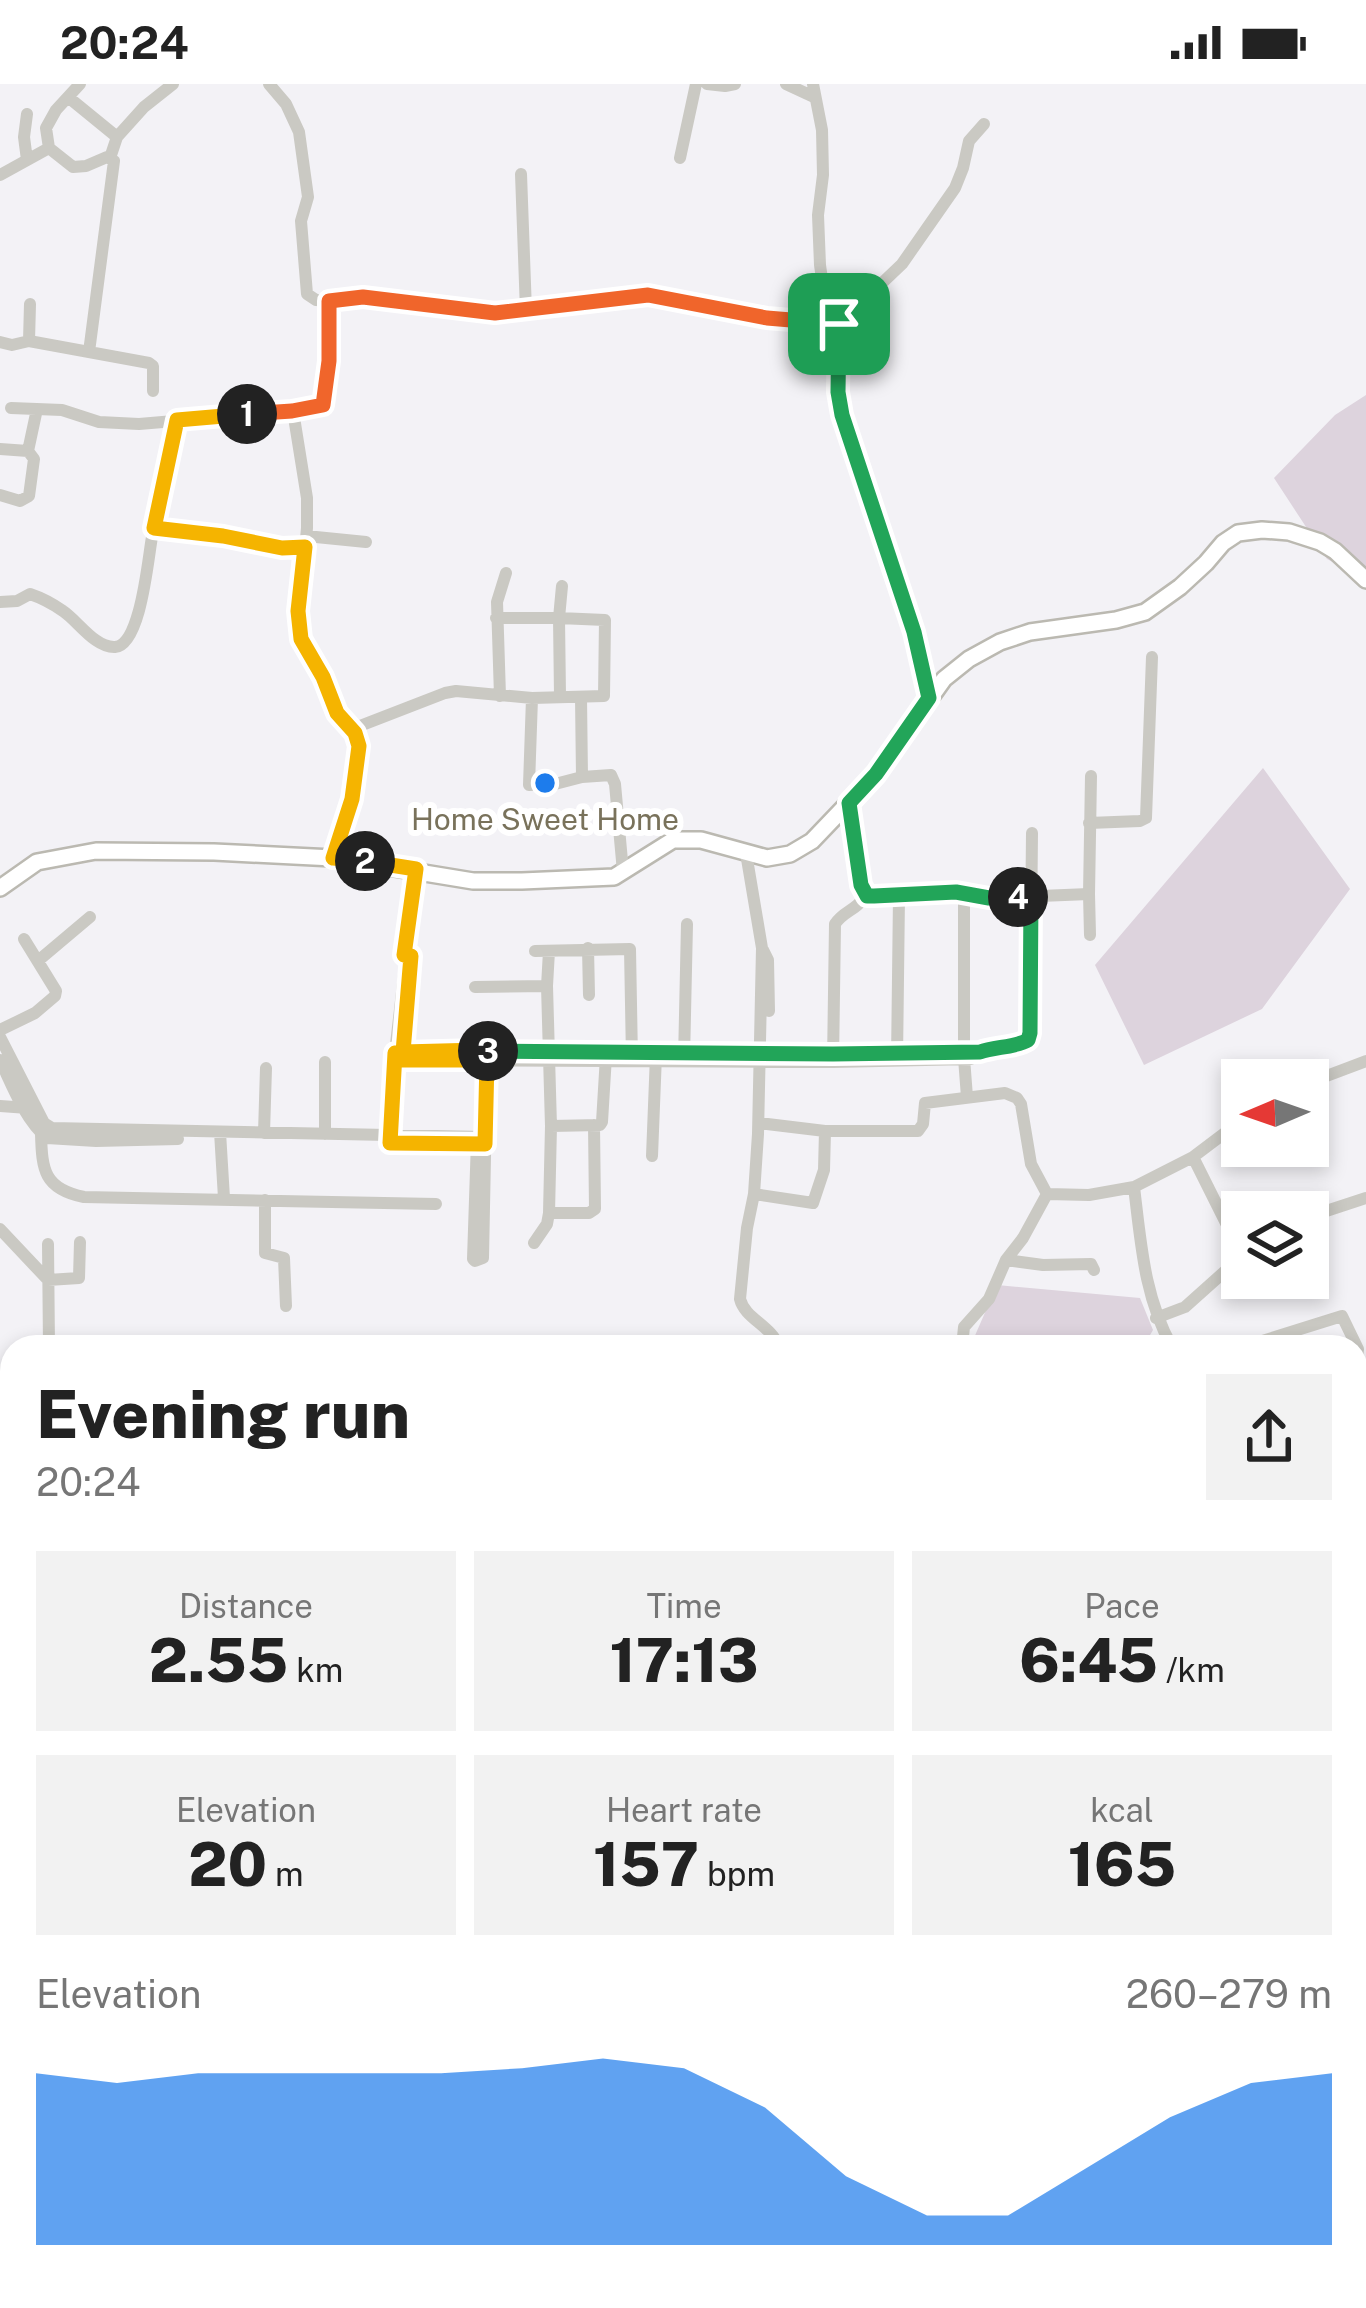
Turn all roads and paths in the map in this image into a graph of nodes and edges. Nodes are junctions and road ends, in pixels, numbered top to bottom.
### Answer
1 (80, 84) edge
2 (173, 84) edge
3 (269, 84) edge
4 (696, 84) edge
5 (707, 84) edge
6 (735, 84) edge
7 (786, 84) edge
8 (813, 91) edge
9 (68, 97) junction
10 (27, 114) dead end
11 (984, 124) dead end
12 (117, 137) junction
13 (50, 148) junction
14 (110, 158) junction
15 (680, 158) dead end
16 (27, 160) junction
17 (521, 174) dead end
18 (0, 175) edge
19 (329, 301) junction
20 (30, 304) dead end
21 (526, 311) junction
22 (839, 324) junction
23 (29, 340) junction
24 (0, 342) edge
25 (89, 352) junction
26 (153, 391) dead end
27 (11, 408) dead end
28 (37, 409) junction
29 (292, 411) junction
30 (177, 420) junction
31 (0, 449) edge
32 (28, 451) junction
33 (0, 495) edge
34 (154, 528) junction
35 (306, 542) junction
36 (366, 542) dead end
37 (506, 573) dead end
38 (1366, 580) edge
39 (562, 586) dead end
40 (0, 602) edge
41 (496, 618) junction
42 (559, 618) junction
43 (1152, 657) dead end
44 (500, 696) junction
45 (560, 696) junction
46 (581, 697) junction
47 (532, 698) junction
48 (929, 698) junction
49 (352, 730) junction
50 (1090, 776) dead end
51 (582, 777) junction
52 (849, 803) junction
53 (1089, 823) junction
54 (1032, 833) dead end
55 (746, 853) junction
56 (333, 858) junction
57 (420, 871) junction
58 (623, 872) junction
59 (0, 888) edge
60 (866, 894) junction
61 (968, 894) junction
62 (1089, 894) junction
63 (899, 896) junction
64 (1031, 897) junction
65 (90, 917) dead end
66 (687, 924) dead end
67 (1090, 935) dead end
68 (24, 939) dead end
69 (588, 948) junction
70 (39, 960) junction
71 (548, 986) junction
72 (475, 987) dead end
73 (589, 994) dead end
74 (0, 1033) edge
75 (483, 1055) junction
76 (551, 1055) junction
77 (606, 1055) junction
78 (399, 1056) junction
79 (632, 1056) junction
80 (656, 1056) junction
81 (684, 1056) junction
82 (897, 1057) junction
83 (969, 1057) junction
84 (762, 1058) junction
85 (833, 1058) junction
86 (0, 1060) edge
87 (1366, 1061) edge
88 (325, 1062) dead end
89 (266, 1068) dead end
90 (1329, 1075) edge
91 (967, 1097) junction
92 (0, 1106) edge
93 (30, 1108) junction
94 (759, 1117) junction
95 (551, 1126) junction
96 (594, 1126) junction
97 (825, 1131) junction
98 (264, 1133) junction
99 (41, 1134) junction
100 (325, 1134) junction
101 (220, 1136) junction
102 (1221, 1136) edge
103 (394, 1139) junction
104 (481, 1141) junction
105 (652, 1156) dead end
106 (1193, 1157) junction
107 (1134, 1187) junction
108 (754, 1194) junction
109 (1047, 1195) junction
110 (224, 1198) junction
111 (1366, 1198) edge
112 (265, 1200) junction
113 (436, 1204) dead end
114 (1329, 1210) edge
115 (549, 1213) junction
116 (1221, 1213) edge
117 (0, 1228) edge
118 (80, 1243) dead end
119 (48, 1244) dead end
120 (534, 1244) dead end
121 (1006, 1260) junction
122 (1094, 1270) dead end
123 (1221, 1274) edge
124 (48, 1280) junction
125 (286, 1306) dead end
126 (1156, 1318) junction
127 (49, 1335) edge
128 (773, 1335) edge
129 (963, 1335) edge
130 (1165, 1335) edge
131 (1281, 1335) edge
132 (1351, 1335) edge

1 - 9 street
2 - 12 street
3 - 19 street
4 - 15 street
5 - 6 street
7 - 8 street
8 - 22 street
9 - 12 street
9 - 13 street
10 - 16 street
11 - 22 street
12 - 14 street
13 - 14 street
13 - 16 street
14 - 25 street
16 - 18 street
17 - 21 street
19 - 21 street
19 - 29 street
20 - 23 street
21 - 22 street
22 - 48 street
23 - 24 street
23 - 25 street
25 - 26 street
27 - 28 street
28 - 30 street
28 - 32 street
29 - 30 street
29 - 35 street
30 - 34 street
31 - 32 street
32 - 33 street
34 - 35 street
34 - 40 street
35 - 36 street
35 - 49 street
37 - 41 street
38 - 48 main road
39 - 42 street
41 - 42 street
41 - 44 street
42 - 45 street
42 - 46 street
43 - 53 street
44 - 47 street
44 - 49 street
45 - 46 street
45 - 47 street
46 - 51 street
47 - 51 street
48 - 52 main road
49 - 56 street
50 - 53 street
51 - 58 street
52 - 55 main road
52 - 60 street
53 - 62 street
54 - 64 street
55 - 58 main road
55 - 84 street
56 - 57 main road
56 - 59 main road
57 - 58 main road
57 - 78 street
60 - 63 street
60 - 85 street
61 - 63 street
61 - 64 street
61 - 83 street
62 - 64 street
62 - 67 street
63 - 82 street
64 - 83 street
65 - 70 street
66 - 81 street
68 - 70 street
69 - 71 street
69 - 73 street
69 - 79 street
70 - 74 street
71 - 72 street
71 - 76 street
74 - 93 street
75 - 76 street
75 - 78 street
75 - 104 street
76 - 77 street
76 - 95 street
77 - 79 street
77 - 96 street
78 - 103 street
79 - 80 street
80 - 81 street
80 - 105 street
81 - 84 street
82 - 83 street
82 - 85 street
83 - 91 street
84 - 85 street
84 - 94 street
86 - 93 street
87 - 90 street
88 - 100 street
89 - 98 street
91 - 97 street
91 - 109 street
92 - 93 street
93 - 99 street
93 - 101 street
94 - 97 street
94 - 108 street
95 - 96 street
95 - 115 street
96 - 115 street
97 - 108 street
98 - 100 street
98 - 101 street
99 - 101 street
99 - 110 street
100 - 103 street
101 - 103 street
101 - 110 street
102 - 106 street
103 - 104 street
104 - 104 street
106 - 107 street
106 - 116 street
107 - 109 street
107 - 126 street
108 - 128 street
109 - 121 street
110 - 112 street
111 - 114 street
112 - 113 street
112 - 125 street
115 - 120 street
117 - 124 street
118 - 124 street
119 - 124 street
121 - 122 street
121 - 129 street
123 - 126 street
124 - 127 street
126 - 130 street
131 - 132 street

